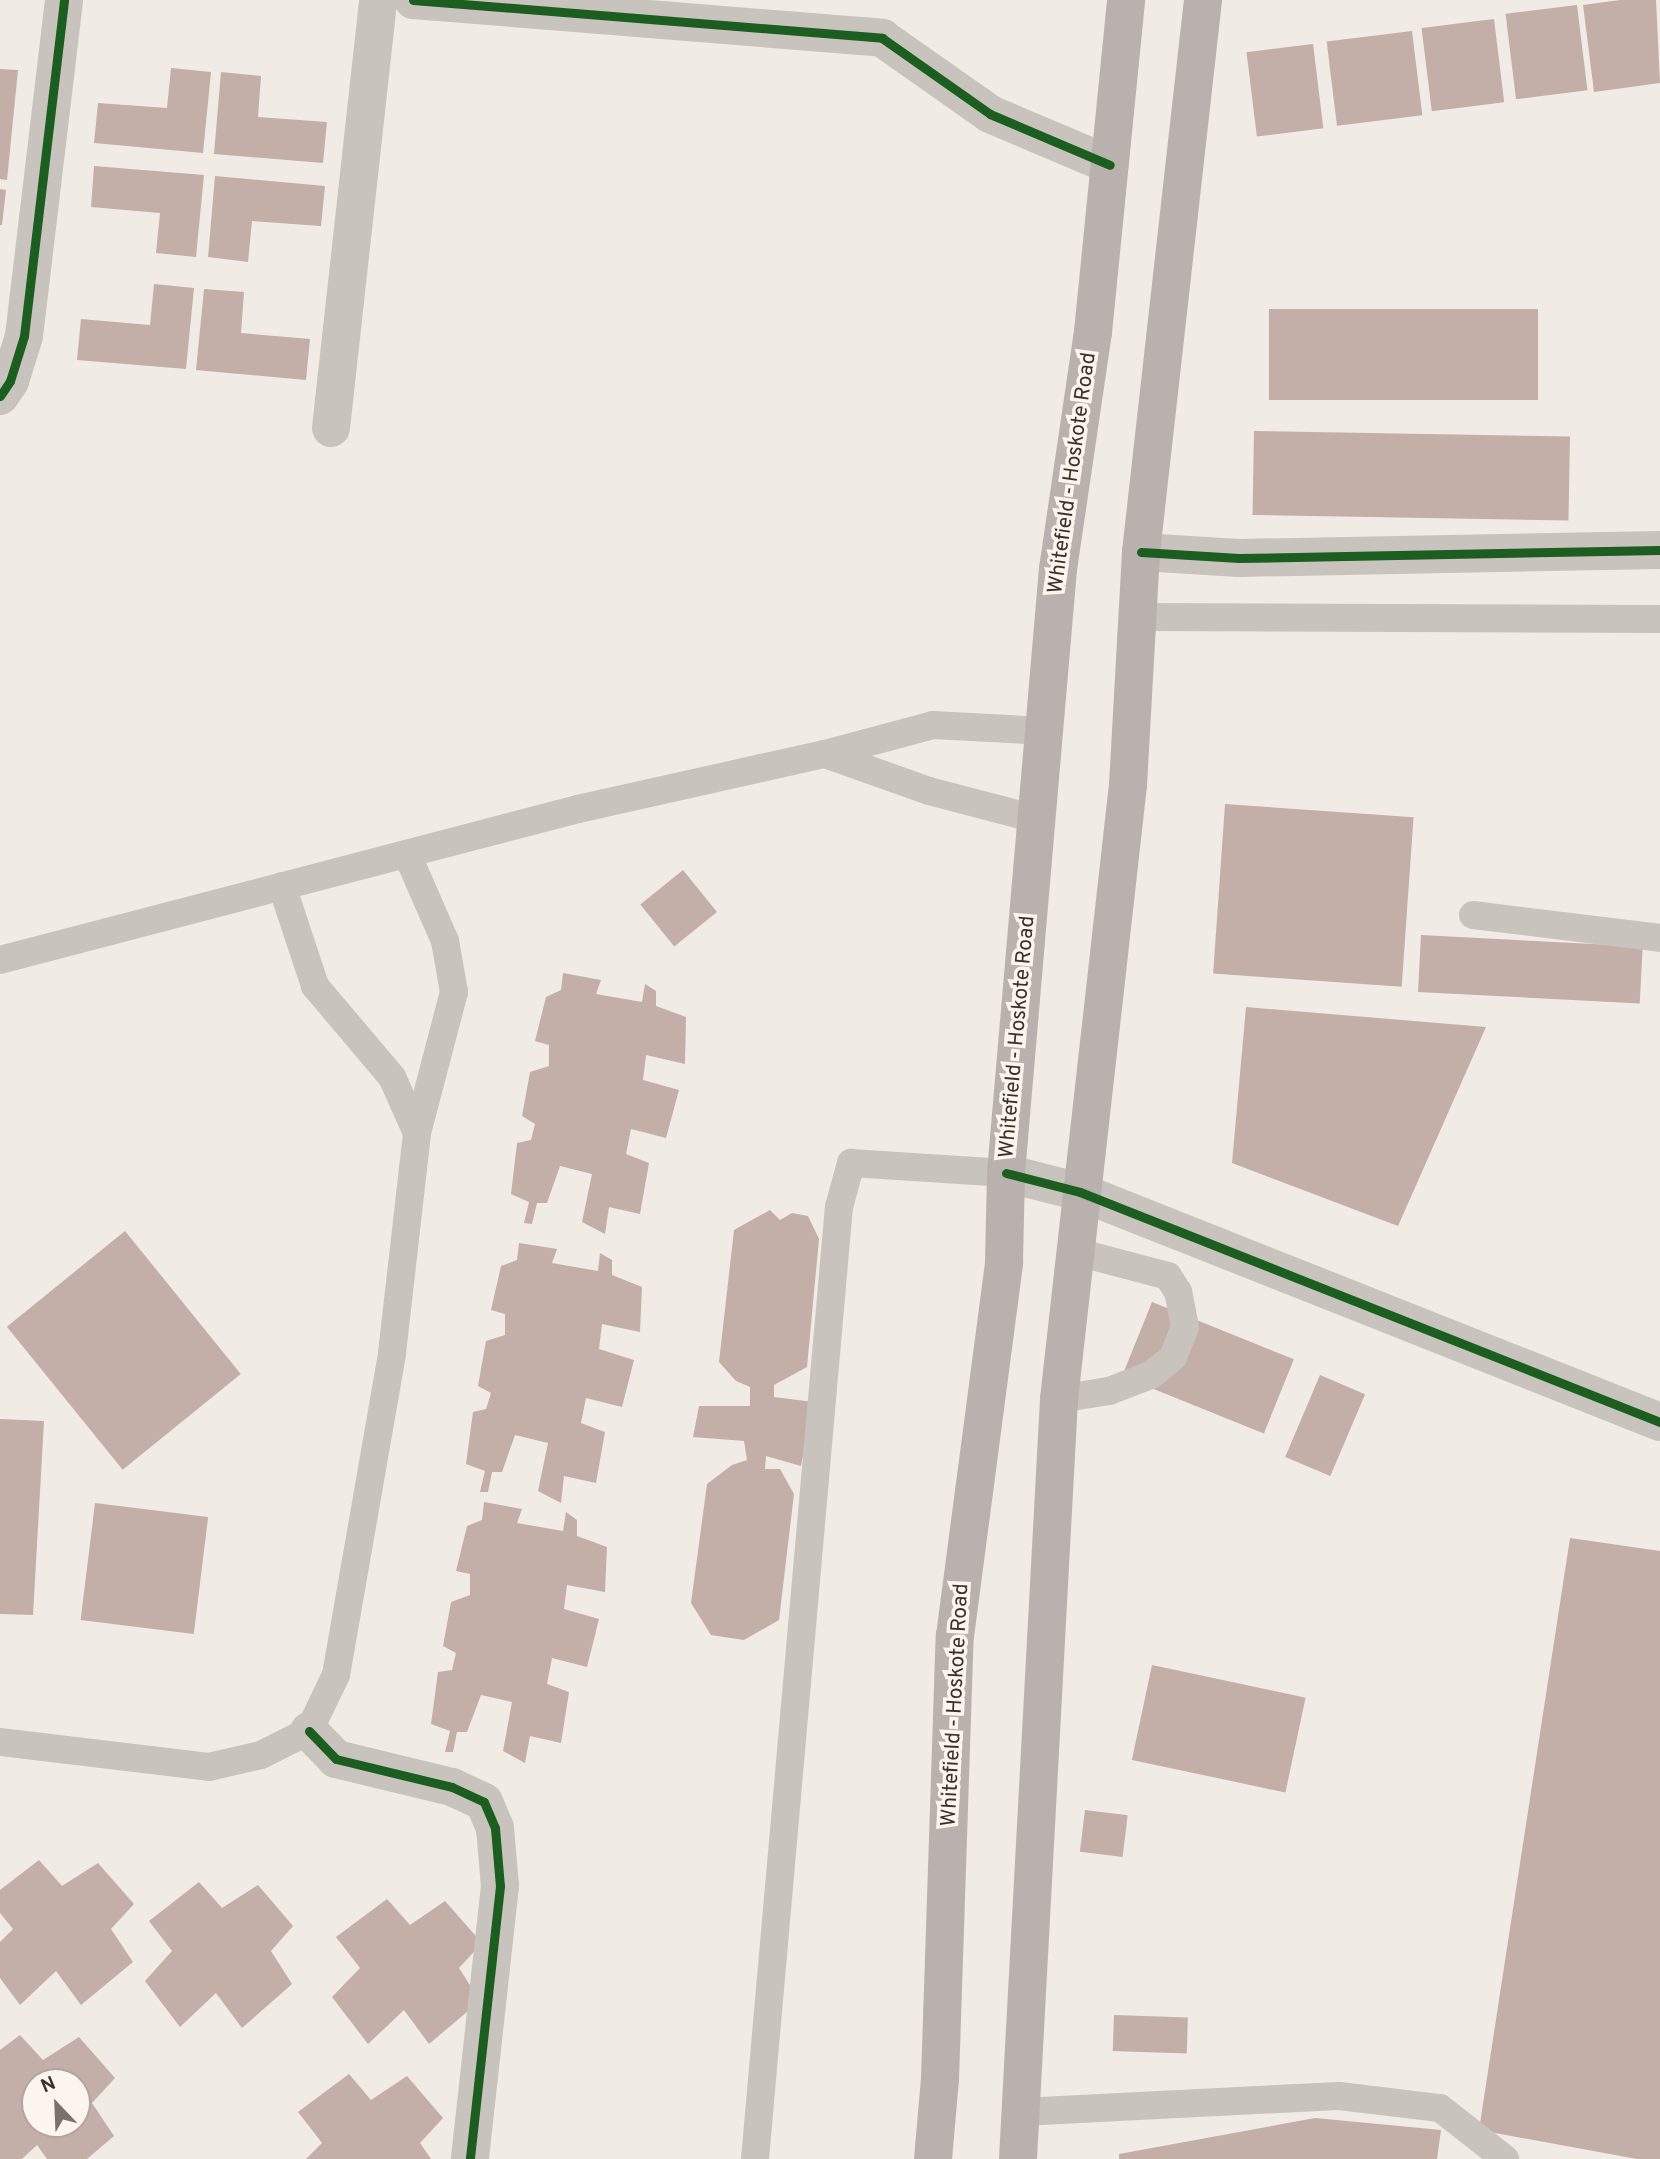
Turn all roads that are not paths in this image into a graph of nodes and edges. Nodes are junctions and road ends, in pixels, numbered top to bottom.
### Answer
1 (64, 0) edge
2 (378, 0) edge
3 (413, 0) edge
4 (1126, 0) edge
5 (1203, 0) edge
6 (1110, 165) junction
7 (0, 396) edge
8 (331, 428) dead end
9 (1660, 550) edge
10 (1141, 552) junction
11 (1135, 617) junction
12 (1660, 619) edge
13 (1045, 731) junction
14 (825, 754) junction
15 (1037, 819) junction
16 (407, 854) junction
17 (282, 886) junction
18 (1473, 915) dead end
19 (1660, 938) edge
20 (0, 961) edge
21 (417, 1133) junction
22 (1006, 1173) junction
23 (1080, 1192) junction
24 (1077, 1252) junction
25 (1059, 1399) junction
26 (1660, 1422) edge
27 (309, 1731) junction
28 (0, 1742) edge
29 (1021, 2112) junction
30 (470, 2159) edge
31 (755, 2159) edge
32 (933, 2159) edge
33 (1018, 2159) edge
34 (1505, 2159) edge

1 - 7 street
2 - 8 street
3 - 6 street
4 - 6 main road, Whitefield - Hoskote Road
5 - 10 main road
6 - 13 main road, Whitefield - Hoskote Road
9 - 10 street
10 - 11 main road
11 - 12 lane
11 - 23 main road
13 - 14 lane
13 - 15 main road, Whitefield - Hoskote Road
14 - 15 lane
14 - 16 lane
15 - 22 main road, Whitefield - Hoskote Road
16 - 17 lane
16 - 21 lane
17 - 20 lane
17 - 21 lane
18 - 19 lane
21 - 27 lane
22 - 23 street
22 - 31 lane
22 - 32 main road, Whitefield - Hoskote Road
23 - 24 main road
23 - 26 street
24 - 25 main road
24 - 25 lane
25 - 29 main road
27 - 28 lane
27 - 30 street
29 - 33 main road
29 - 34 lane

